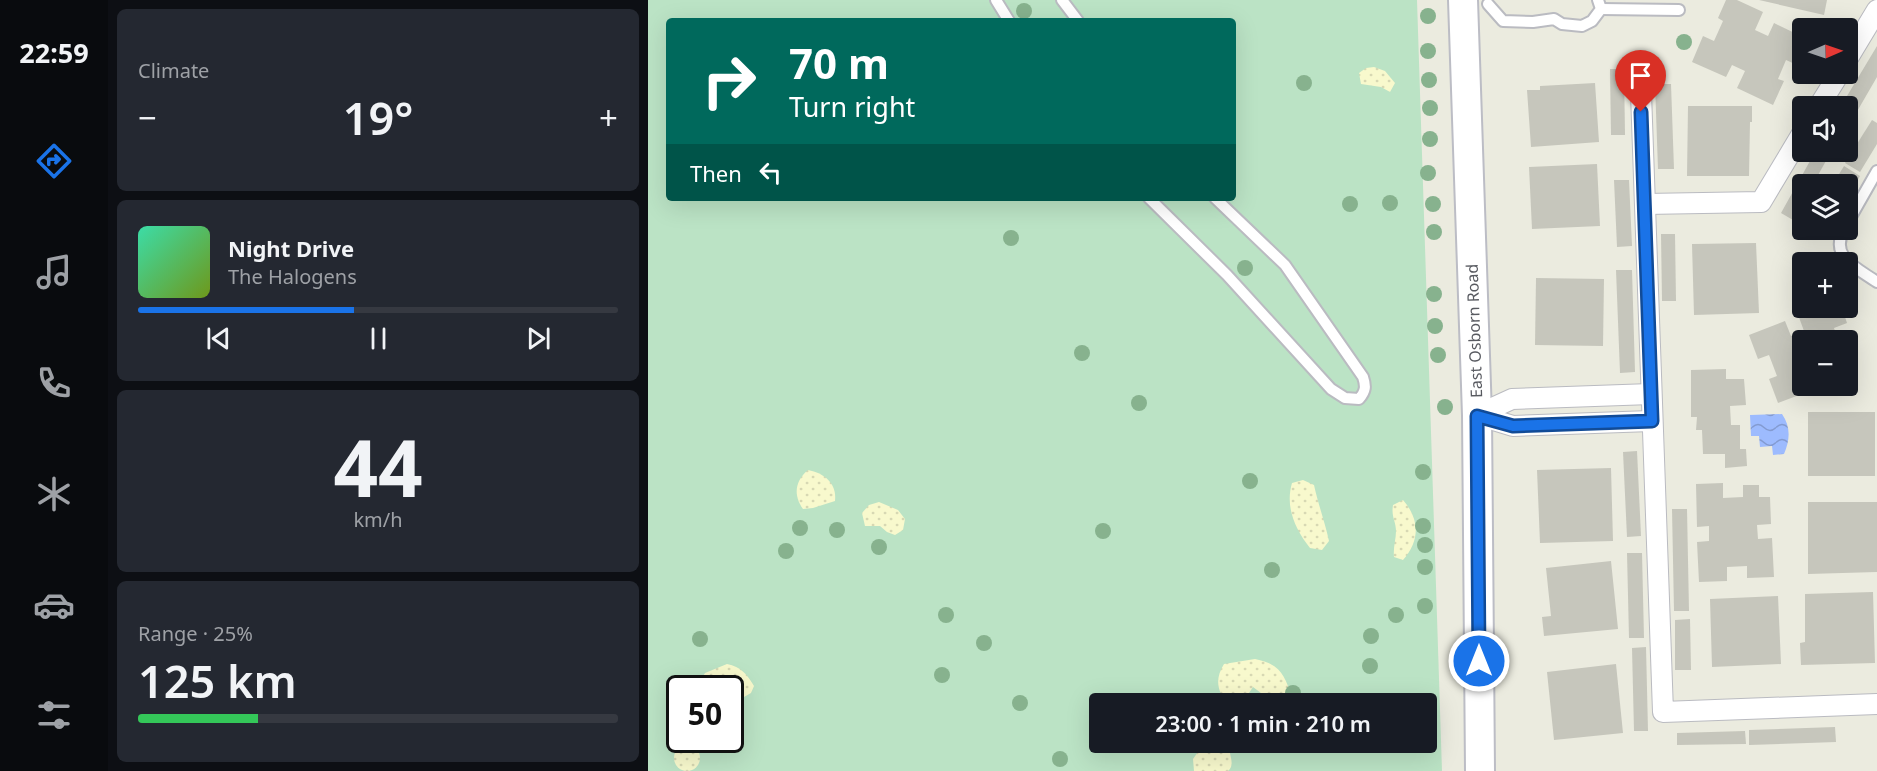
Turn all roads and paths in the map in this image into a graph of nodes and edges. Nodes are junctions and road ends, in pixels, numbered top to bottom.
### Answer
1 (996, 0) edge
2 (1062, 0) edge
3 (1477, 3) edge
4 (1600, 5) edge
5 (1679, 10) dead end
6 (1877, 10) edge
7 (1007, 18) edge
8 (1076, 18) edge
9 (1858, 41) edge
10 (1640, 66) dead end
11 (1792, 150) edge
12 (1877, 171) edge
13 (1152, 201) edge
14 (1218, 201) edge
15 (1645, 204) junction
16 (1858, 204) edge
17 (1839, 240) edge
18 (1877, 282) edge
19 (1651, 394) junction
20 (1579, 396) junction
21 (1477, 416) junction
22 (1652, 421) junction
23 (1579, 423) junction
24 (1877, 704) edge
25 (1480, 771) edge

1 - 7 lane
2 - 8 lane
3 - 4 lane
3 - 21 main road, East Osborn Road
4 - 5 lane
6 - 9 street
10 - 15 street
11 - 15 street
12 - 16 lane
13 - 14 lane
15 - 19 street
17 - 18 lane
19 - 20 street
19 - 22 street
20 - 21 street
20 - 23 street
21 - 23 street
21 - 25 main road, East Osborn Road
22 - 23 street
22 - 24 street

